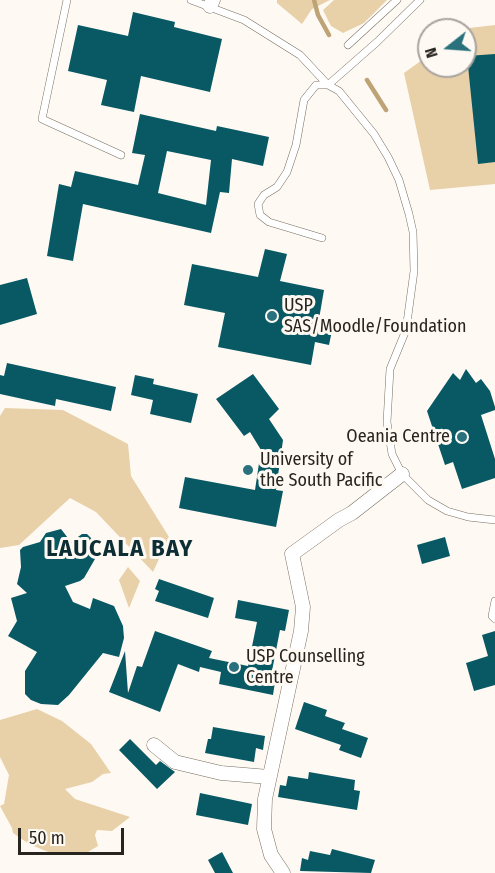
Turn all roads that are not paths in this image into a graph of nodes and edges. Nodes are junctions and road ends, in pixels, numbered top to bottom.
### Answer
1 (67, 0) edge
2 (191, 0) edge
3 (398, 0) edge
4 (420, 0) edge
5 (212, 3) edge
6 (348, 45) dead end
7 (328, 85) junction
8 (121, 155) dead end
9 (322, 238) dead end
10 (402, 474) junction
11 (495, 520) edge
12 (495, 601) edge
13 (495, 619) edge
14 (154, 745) dead end
15 (269, 777) junction
16 (284, 873) edge

1 - 8 lane
2 - 5 lane
3 - 6 lane
4 - 7 lane
5 - 7 lane
7 - 9 lane
7 - 10 lane
10 - 11 lane
10 - 15 street
12 - 13 lane
14 - 15 street
15 - 16 street

